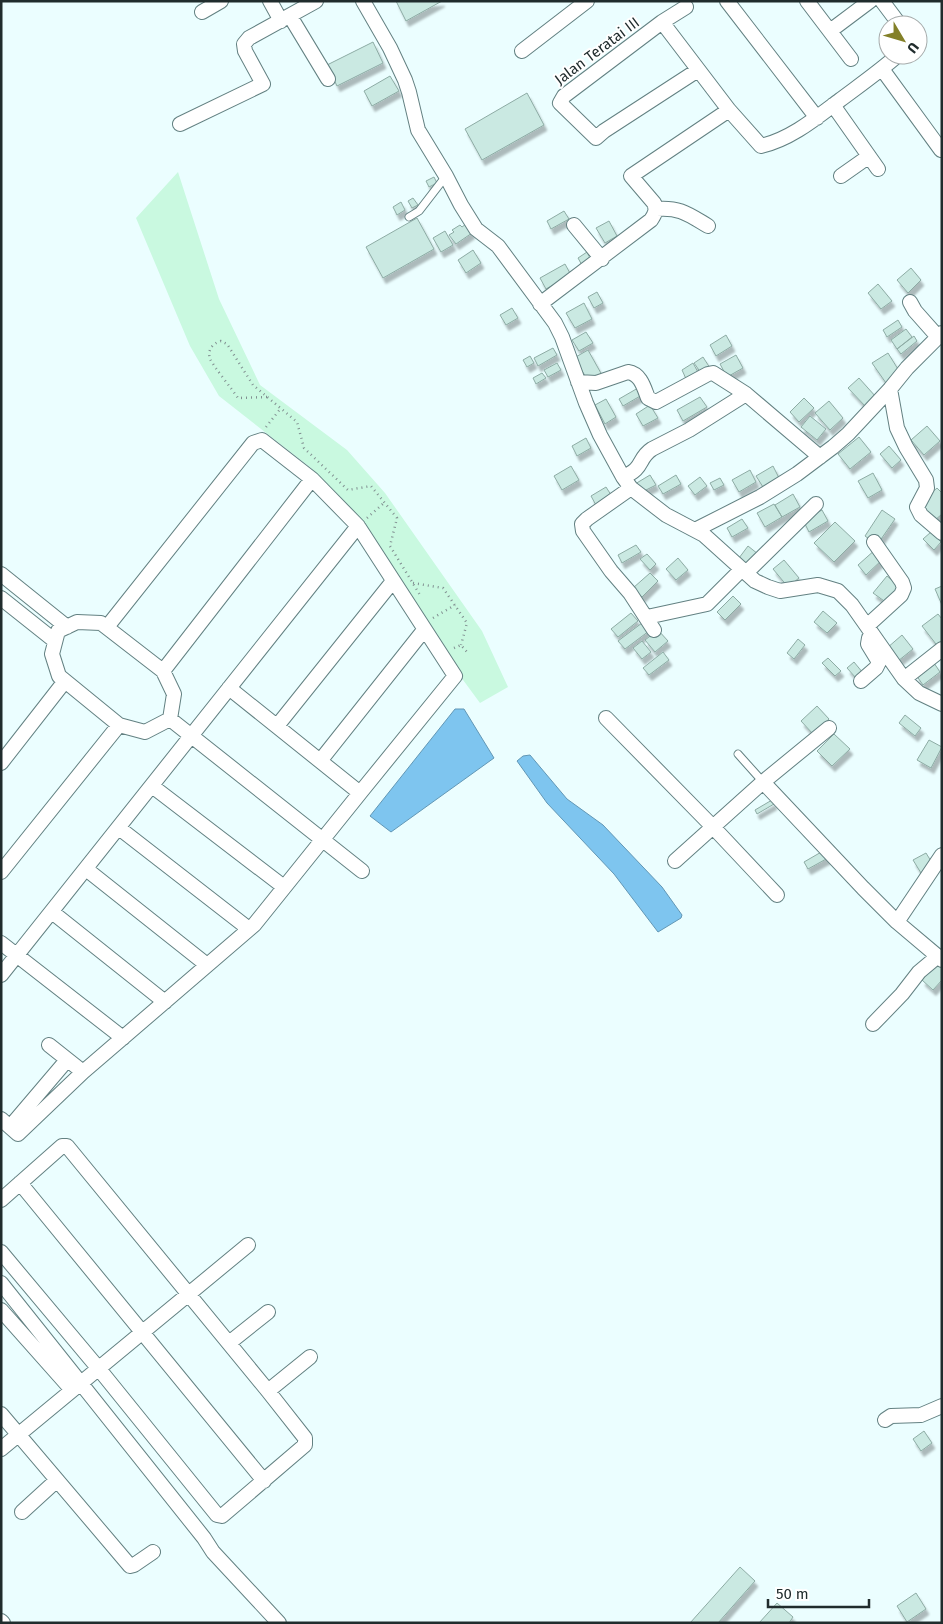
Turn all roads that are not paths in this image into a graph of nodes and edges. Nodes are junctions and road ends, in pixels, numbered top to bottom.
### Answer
1 (221, 1) edge
2 (270, 1) edge
3 (316, 1) edge
4 (362, 1) edge
5 (587, 1) edge
6 (727, 1) edge
7 (807, 1) edge
8 (870, 1) edge
9 (882, 1) edge
10 (686, 7) dead end
11 (202, 12) dead end
12 (892, 15) edge
13 (286, 19) junction
14 (662, 22) junction
15 (830, 31) junction
16 (522, 51) dead end
17 (851, 59) dead end
18 (887, 65) edge
19 (882, 69) junction
20 (698, 70) junction
21 (328, 79) dead end
22 (833, 105) junction
23 (729, 110) junction
24 (818, 118) junction
25 (180, 124) dead end
26 (941, 150) edge
27 (868, 157) junction
28 (878, 170) dead end
29 (446, 176) junction
30 (841, 176) dead end
31 (656, 208) junction
32 (409, 217) dead end
33 (574, 225) dead end
34 (708, 226) dead end
35 (602, 259) junction
36 (910, 302) dead end
37 (540, 304) junction
38 (940, 335) edge
39 (578, 382) junction
40 (890, 389) junction
41 (746, 394) junction
42 (820, 457) junction
43 (312, 479) junction
44 (627, 482) junction
45 (816, 504) dead end
46 (358, 526) junction
47 (695, 530) junction
48 (942, 533) edge
49 (874, 542) dead end
50 (744, 571) junction
51 (1, 574) edge
52 (393, 581) junction
53 (1, 598) edge
54 (647, 617) junction
55 (67, 627) junction
56 (107, 627) junction
57 (423, 627) junction
58 (654, 630) dead end
59 (870, 630) junction
60 (55, 641) junction
61 (942, 649) edge
62 (163, 671) junction
63 (904, 679) junction
64 (65, 681) junction
65 (861, 681) dead end
66 (229, 688) junction
67 (942, 704) edge
68 (606, 718) dead end
69 (170, 720) junction
70 (119, 725) junction
71 (277, 726) junction
72 (829, 728) dead end
73 (191, 736) junction
74 (738, 754) dead end
75 (320, 761) junction
76 (1, 763) edge
77 (763, 782) junction
78 (152, 786) junction
79 (360, 793) junction
80 (713, 826) junction
81 (119, 828) junction
82 (322, 840) junction
83 (941, 860) edge
84 (675, 861) dead end
85 (86, 869) junction
86 (362, 871) dead end
87 (1, 872) edge
88 (284, 887) junction
89 (777, 895) dead end
90 (52, 912) junction
91 (897, 922) junction
92 (249, 929) junction
93 (1, 943) edge
94 (17, 956) junction
95 (940, 958) edge
96 (207, 965) junction
97 (1, 975) edge
98 (165, 1002) junction
99 (874, 1024) dead end
100 (123, 1038) junction
101 (49, 1046) dead end
102 (67, 1060) junction
103 (83, 1072) junction
104 (6, 1123) edge
105 (20, 1183) junction
106 (1, 1200) edge
107 (248, 1245) dead end
108 (1, 1252) edge
109 (1, 1283) edge
110 (189, 1294) junction
111 (1, 1310) edge
112 (268, 1312) dead end
113 (143, 1332) junction
114 (229, 1343) junction
115 (310, 1357) dead end
116 (99, 1369) junction
117 (76, 1386) junction
118 (268, 1391) junction
119 (942, 1406) edge
120 (1, 1414) edge
121 (885, 1420) dead end
122 (18, 1434) junction
123 (1, 1449) edge
124 (57, 1480) junction
125 (264, 1481) junction
126 (22, 1512) dead end
127 (153, 1552) dead end
128 (279, 1623) edge

1 - 11 street
2 - 13 street
3 - 13 street
4 - 29 street
5 - 16 street
6 - 24 street
7 - 15 street
8 - 15 street
9 - 12 street
10 - 14 street, Jalan Teratai III
13 - 21 street
13 - 25 street
14 - 20 street
14 - 20 street, Jalan Teratai III
15 - 17 street
18 - 19 street
19 - 22 street
19 - 26 street
20 - 23 street
22 - 24 street
22 - 27 street
23 - 24 street
23 - 31 street
27 - 28 street
27 - 30 street
29 - 32 lane
29 - 37 street
31 - 34 street
31 - 35 street
33 - 35 street
35 - 37 street
36 - 38 street
37 - 39 street
38 - 40 street
39 - 41 street
39 - 44 street
40 - 42 street
40 - 48 street
41 - 42 street
41 - 44 street
42 - 47 street
43 - 46 street
43 - 56 street
43 - 62 street
44 - 47 street
44 - 54 street
45 - 50 street
46 - 52 street
46 - 66 street
47 - 50 street
49 - 59 street
50 - 54 street
50 - 59 street
51 - 55 street
52 - 57 street
52 - 71 street
53 - 60 street
54 - 58 street
55 - 56 street
55 - 60 street
56 - 62 street
57 - 75 street
57 - 79 street
59 - 63 street
59 - 65 street
60 - 64 street
61 - 63 street
62 - 69 street
63 - 67 street
64 - 70 street
64 - 76 street
66 - 71 street
66 - 73 street
68 - 80 street
69 - 70 street
69 - 73 street
70 - 87 street
71 - 75 street
72 - 77 street
73 - 78 street
73 - 82 street
74 - 77 lane
75 - 79 street
77 - 80 street
77 - 91 street
78 - 81 street
78 - 88 street
79 - 82 street
80 - 84 street
80 - 89 street
81 - 85 street
81 - 92 street
82 - 86 street
82 - 88 street
83 - 91 street
85 - 90 street
85 - 96 street
88 - 92 street
90 - 94 street
90 - 98 street
91 - 95 street
92 - 96 street
93 - 94 street
94 - 97 street
94 - 100 street
95 - 99 street
96 - 98 street
98 - 100 street
100 - 103 street
101 - 102 street
102 - 103 street
102 - 104 street
103 - 104 street
105 - 106 street
105 - 110 street
105 - 113 street
107 - 110 street
108 - 116 street
109 - 117 street
110 - 113 street
110 - 114 street
111 - 117 street
112 - 114 street
113 - 116 street
113 - 125 street
114 - 118 street
115 - 118 street
116 - 117 street
116 - 125 street
117 - 122 street
117 - 128 street
118 - 125 street
119 - 121 street
120 - 122 street
122 - 123 street
122 - 124 street
124 - 126 street
124 - 127 street

